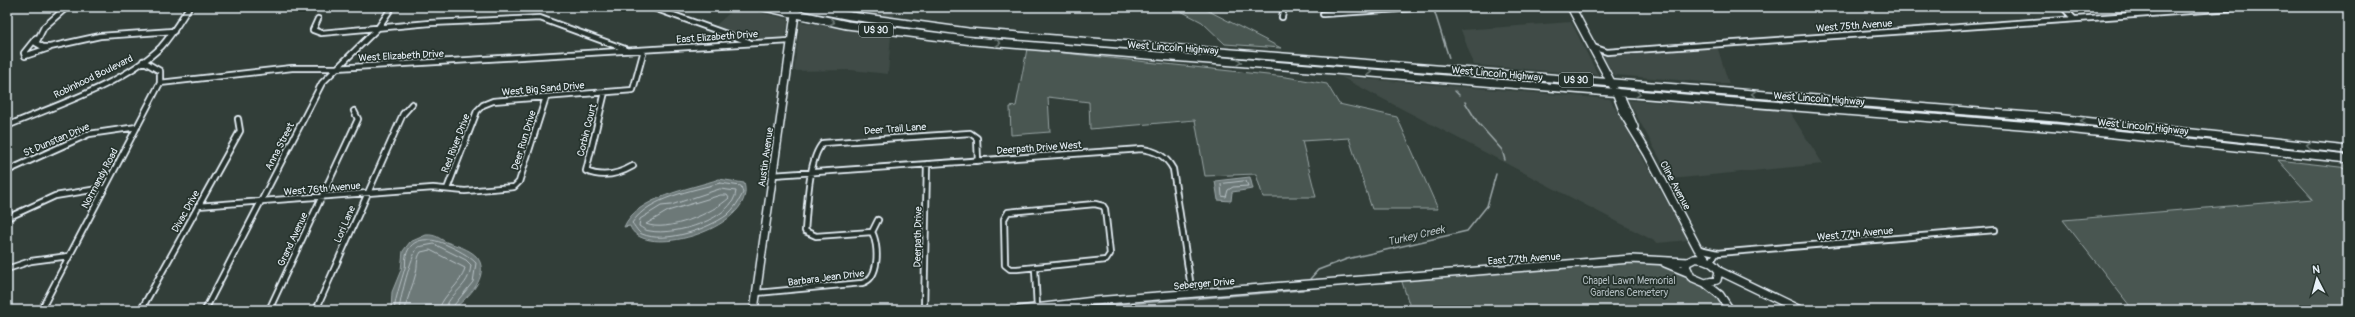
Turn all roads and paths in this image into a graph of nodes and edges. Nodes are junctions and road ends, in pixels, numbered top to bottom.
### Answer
1 (68, 7) edge
2 (189, 7) edge
3 (392, 7) edge
4 (651, 7) edge
5 (765, 7) edge
6 (804, 7) edge
7 (1284, 7) edge
8 (1350, 7) edge
9 (1430, 7) edge
10 (1571, 7) edge
11 (2063, 7) edge
12 (2247, 7) edge
13 (795, 10) edge
14 (1352, 12) junction
15 (1323, 14) dead end
16 (1282, 17) dead end
17 (318, 19) dead end
18 (2074, 19) junction
19 (378, 28) junction
20 (174, 31) junction
21 (37, 37) junction
22 (790, 41) junction
23 (752, 43) junction
24 (50, 47) junction
25 (1592, 47) junction
26 (627, 50) junction
27 (644, 50) junction
28 (1607, 52) junction
29 (1598, 59) junction
30 (143, 61) junction
31 (336, 68) junction
32 (160, 82) junction
33 (1611, 83) junction
34 (605, 92) junction
35 (1616, 92) junction
36 (546, 97) junction
37 (412, 104) dead end
38 (483, 105) joint
39 (354, 111) dead end
40 (238, 119) dead end
41 (7, 126) edge
42 (137, 127) junction
43 (2348, 150) edge
44 (2348, 159) edge
45 (978, 161) junction
46 (927, 164) junction
47 (633, 166) dead end
48 (7, 171) edge
49 (811, 172) junction
50 (773, 175) junction
51 (514, 187) joint
52 (104, 188) junction
53 (448, 189) junction
54 (367, 193) junction
55 (322, 196) junction
56 (261, 202) junction
57 (198, 206) junction
58 (7, 218) edge
59 (878, 220) dead end
60 (1995, 230) dead end
61 (872, 232) junction
62 (1698, 249) junction
63 (1717, 253) junction
64 (69, 256) junction
65 (1660, 261) junction
66 (1689, 261) junction
67 (1709, 261) junction
68 (1035, 268) junction
69 (7, 269) edge
70 (1718, 271) junction
71 (1687, 272) junction
72 (1391, 278) joint
73 (1717, 279) junction
74 (1705, 283) junction
75 (1750, 284) junction
76 (756, 293) junction
77 (1192, 294) junction
78 (1720, 294) junction
79 (1037, 308) junction
80 (41, 310) edge
81 (141, 310) edge
82 (205, 310) edge
83 (269, 310) edge
84 (316, 310) edge
85 (754, 310) edge
86 (924, 310) edge
87 (1019, 310) edge
88 (1730, 310) edge
89 (1800, 310) edge

1 - 21 street
2 - 20 street, Robinhood Boulevard
3 - 19 street, Anna Street
4 - 23 street
5 - 13 main road, West Lincoln Highway / US 30
6 - 33 main road, West Lincoln Highway / US 30
7 - 16 street
8 - 14 street
9 - 14 street
10 - 25 main road, Cline Avenue
11 - 18 street
12 - 18 street, West 75th Avenue
13 - 22 main road, Austin Avenue
13 -> 35 main road, West Lincoln Highway / US 30
14 - 15 street
17 - 19 street
18 - 28 street, West 75th Avenue
19 - 26 street
19 - 31 street, Anna Street
20 - 24 street
20 - 30 street, Robinhood Boulevard
21 - 24 street
21 - 24 street
22 - 23 street, East Elizabeth Drive
22 - 50 main road, Austin Avenue
23 - 27 street, East Elizabeth Drive
25 - 28 street, West 75th Avenue
25 - 29 main road, Cline Avenue
26 - 27 street, West Elizabeth Drive
26 - 31 street, West Elizabeth Drive
27 - 34 street, West Big Sand Drive
28 - 29 street
29 - 33 main road, Cline Avenue
30 - 32 street
30 - 41 street, Robinhood Boulevard
31 - 32 street, West Elizabeth Drive
31 - 56 street, Anna Street
32 - 42 street, Normandy Road
33 - 35 main road, Cline Avenue
43 -> 33 main road, West Lincoln Highway / US 30
34 - 36 street, West Big Sand Drive
34 - 47 street, Corbin Court
35 -> 44 main road, West Lincoln Highway / US 30
35 - 62 main road, Cline Avenue
36 - 38 street, West Big Sand Drive
36 - 51 street, Deer Run Drive
37 - 54 street, Lori Lane
38 - 53 street, Red River Drive
39 - 55 street, Grand Avenue
40 - 57 street, Divac Drive
42 - 48 street, St Dunstan Drive
42 - 52 street, Normandy Road
45 - 46 street, Deerpath Drive West
45 - 49 street, Deer Trail Lane
45 - 77 street, Deerpath Drive West
46 - 49 street, Deerpath Drive West
46 - 86 street, Deerpath Drive
49 - 50 street, Deerpath Drive West
49 - 61 street
50 - 76 main road, Austin Avenue
51 - 53 street, West 76th Avenue
52 - 58 street
52 - 64 street, Normandy Road
53 - 54 street, West 76th Avenue
54 - 55 street, West 76th Avenue
54 - 84 street, Lori Lane
55 - 56 street, West 76th Avenue
55 - 83 street, Grand Avenue
56 - 57 street, West 76th Avenue
56 - 82 street, Anna Street
57 - 81 street, Divac Drive
59 - 61 street
60 - 63 street, West 77th Avenue
61 - 76 street, Barbara Jean Drive
62 - 63 street, West 77th Avenue
62 - 66 main road
62 - 67 main road, Cline Avenue
63 - 67 street
64 - 69 street
64 - 80 street, Normandy Road
65 - 66 main road, East 77th Avenue
65 - 71 main road, East 77th Avenue
65 - 72 main road, East 77th Avenue
66 - 67 main road
66 - 71 main road
67 - 70 main road
68 - 68 street
68 - 79 street
70 - 73 main road
70 - 75 main road
71 - 74 main road
72 - 77 main road, Seberger Drive
73 - 74 main road
73 - 75 main road
73 - 78 main road
74 - 78 main road
75 - 89 main road
76 - 85 main road, Austin Avenue
77 - 79 main road, Seberger Drive
78 - 88 main road
79 - 87 main road, Seberger Drive

